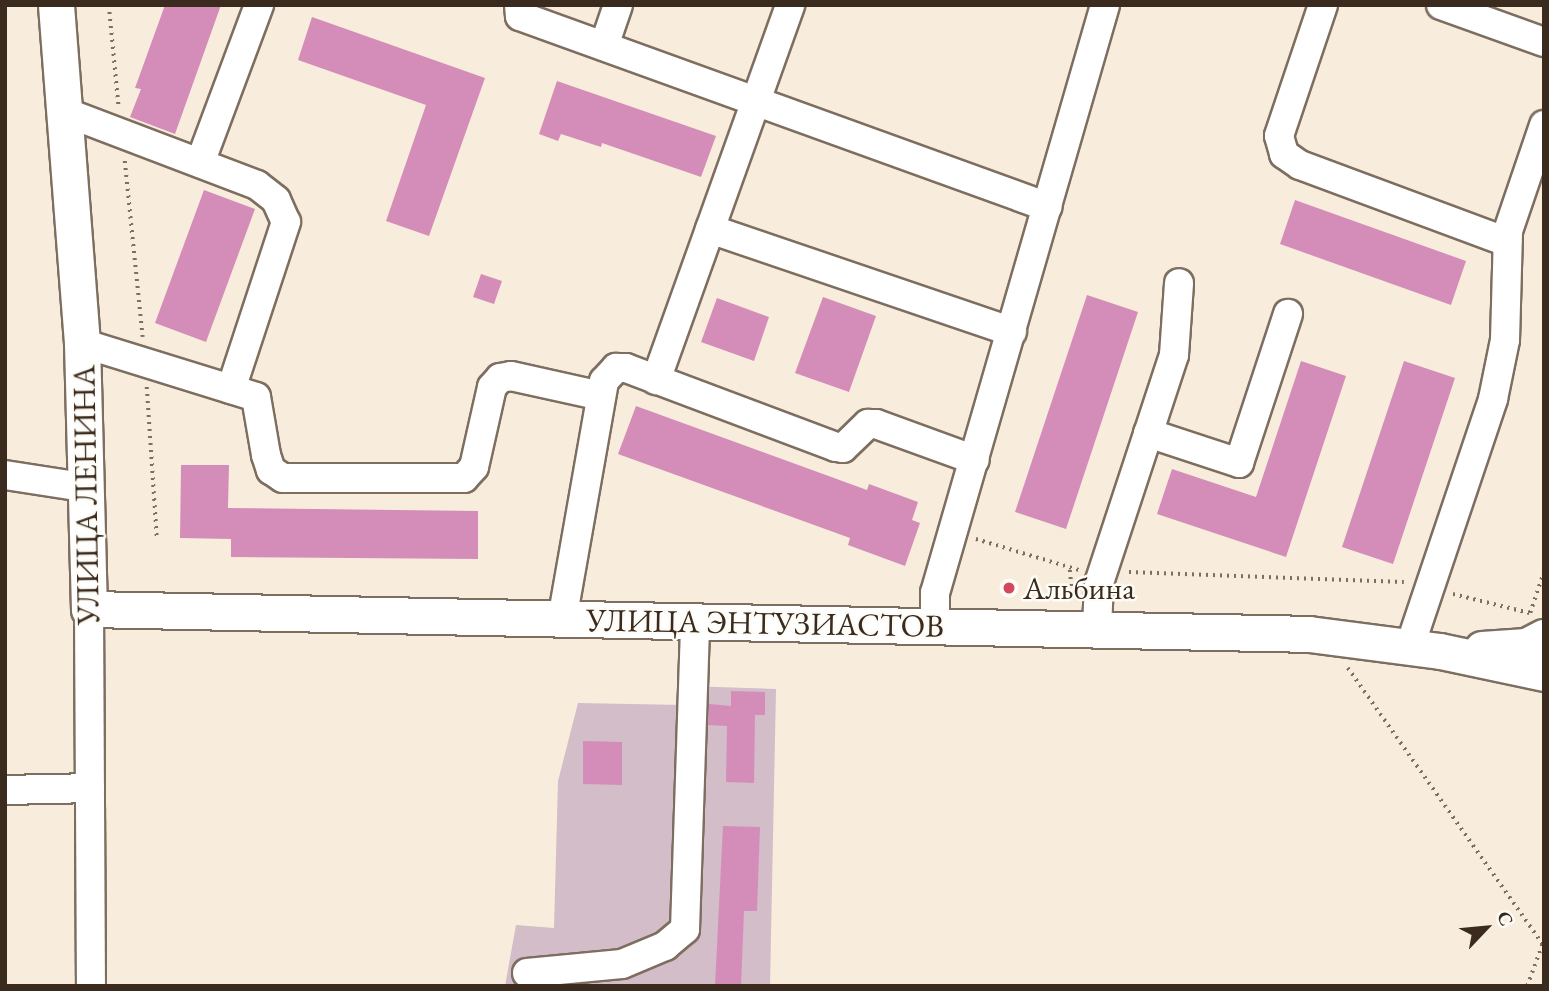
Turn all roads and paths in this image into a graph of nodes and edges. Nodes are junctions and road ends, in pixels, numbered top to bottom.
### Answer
1 (56, 5) edge
2 (109, 5) edge
3 (259, 5) edge
4 (519, 5) edge
5 (618, 5) edge
6 (790, 5) edge
7 (1105, 5) edge
8 (1323, 5) edge
9 (1441, 5) edge
10 (1544, 42) edge
11 (604, 46) junction
12 (755, 102) junction
13 (65, 111) junction
14 (1544, 125) edge
15 (122, 134) junction
16 (200, 163) junction
17 (1048, 207) junction
18 (710, 229) junction
19 (1507, 242) junction
20 (1179, 283) dead end
21 (1288, 314) dead end
22 (1012, 332) junction
23 (82, 342) junction
24 (146, 363) junction
25 (656, 380) junction
26 (231, 389) junction
27 (601, 396) junction
28 (1148, 433) junction
29 (975, 460) junction
30 (5, 475) edge
31 (89, 488) junction
32 (954, 531) junction
33 (157, 538) dead end
34 (1070, 570) junction
35 (1103, 571) junction
36 (1544, 571) edge
37 (1429, 589) junction
38 (89, 609) junction
39 (562, 620) junction
40 (695, 622) junction
41 (934, 626) junction
42 (1086, 628) junction
43 (1544, 637) edge
44 (1425, 648) junction
45 (1338, 665) dead end
46 (1544, 673) edge
47 (90, 788) junction
48 (5, 790) edge
49 (1543, 946) edge
50 (527, 974) dead end
51 (91, 986) edge
52 (1527, 986) edge

1 - 13 main road, УЛИЦА ЛЕНИНА
2 - 15 path
3 - 16 street
4 - 11 street
5 - 11 street
6 - 12 street
7 - 17 street
8 - 19 street
9 - 10 street
11 - 12 street
12 - 17 street
12 - 18 street
13 - 15 street
13 - 23 main road, УЛИЦА ЛЕНИНА
14 - 19 street
15 - 16 street
15 - 24 path
16 - 26 street
17 - 22 street
18 - 22 street
18 - 25 street
19 - 37 street
20 - 28 street
21 - 28 street
22 - 29 street
23 - 24 street
23 - 31 main road, УЛИЦА ЛЕНИНА
24 - 26 street
24 - 33 path
25 - 27 street
25 - 29 street
26 - 27 street
27 - 39 street
28 - 35 street
29 - 32 street
30 - 31 street
31 - 38 main road, УЛИЦА ЛЕНИНА
32 - 34 path
32 - 41 street
34 - 35 path
34 - 42 path
35 - 37 path
35 - 42 street
36 - 37 path
37 - 44 street
38 - 39 main road, УЛИЦА ЭНТУЗИАСТОВ
38 - 47 street, УЛИЦА ЛЕНИНА
39 - 40 main road, УЛИЦА ЭНТУЗИАСТОВ
40 - 41 main road, УЛИЦА ЭНТУЗИАСТОВ
40 - 50 street
41 - 42 main road, УЛИЦА ЭНТУЗИАСТОВ
42 - 44 main road, УЛИЦА ЭНТУЗИАСТОВ
43 - 44 main road, УЛИЦА ЭНТУЗИАСТОВ
44 - 46 main road, УЛИЦА ЭНТУЗИАСТОВ
45 - 49 path
47 - 48 street
47 - 51 street, УЛИЦА ЛЕНИНА
49 - 52 path

